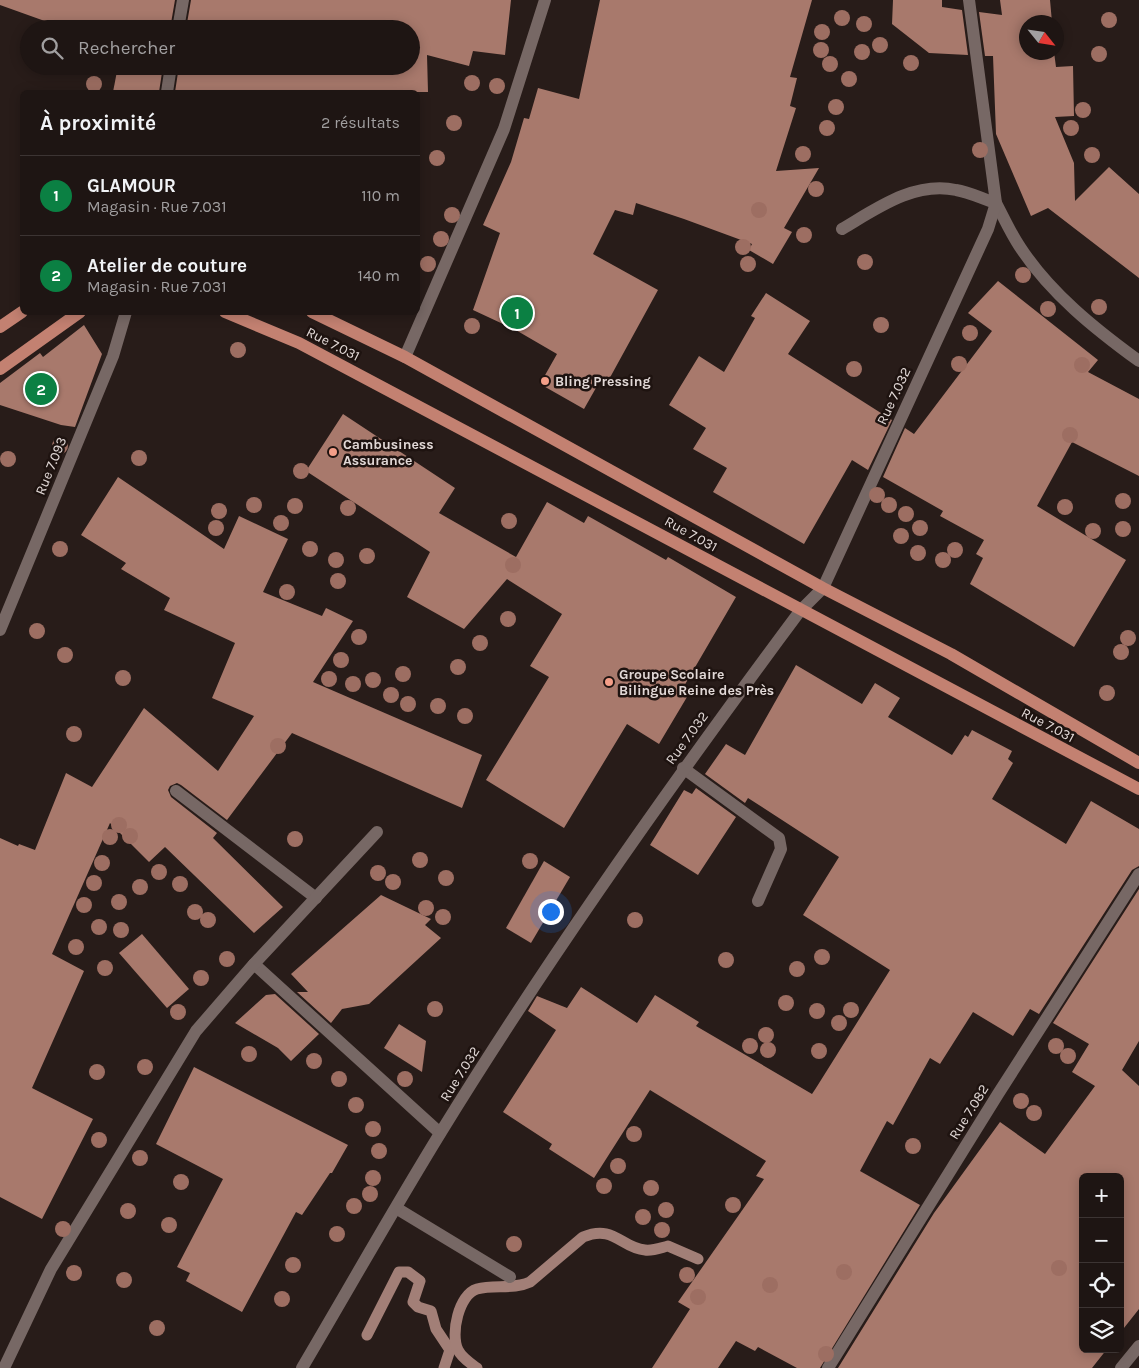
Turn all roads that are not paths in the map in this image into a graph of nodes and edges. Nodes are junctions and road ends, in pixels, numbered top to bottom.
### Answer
1 (183, 0) edge
2 (545, 0) edge
3 (969, 0) edge
4 (180, 20) edge
5 (170, 75) edge
6 (167, 90) edge
7 (996, 203) junction
8 (842, 229) dead end
9 (20, 313) edge
10 (76, 315) edge
11 (125, 315) edge
12 (233, 315) edge
13 (318, 315) edge
14 (0, 327) edge
15 (405, 357) junction
16 (1139, 361) edge
17 (0, 369) edge
18 (822, 588) junction
19 (800, 611) junction
20 (0, 630) edge
21 (1139, 762) edge
22 (683, 768) junction
23 (1139, 789) edge
24 (176, 792) dead end
25 (377, 832) dead end
26 (1139, 874) edge
27 (316, 898) junction
28 (758, 901) dead end
29 (254, 964) junction
30 (440, 1133) junction
31 (396, 1208) junction
32 (510, 1277) dead end
33 (1139, 1346) edge
34 (4, 1368) edge
35 (302, 1368) edge
36 (828, 1368) edge
37 (1121, 1368) edge

1 - 4 street
2 - 15 street
3 - 7 street, Rue 7.032
5 - 6 street
7 - 8 street
7 - 16 street
7 - 18 street, Rue 7.032
9 - 14 main road
10 - 17 main road
11 - 20 street, Rue 7.093
12 - 19 main road, Rue 7.031
13 - 15 main road, Rue 7.031
15 - 18 main road, Rue 7.031
18 - 19 street, Rue 7.032
18 - 21 main road, Rue 7.031
19 - 22 street, Rue 7.032
19 - 23 main road, Rue 7.031
22 - 28 street
22 - 30 street, Rue 7.032
24 - 27 street
25 - 27 street
26 - 36 street, Rue 7.082
27 - 29 street
29 - 30 street
29 - 34 street
30 - 31 street, Rue 7.032
31 - 32 street
31 - 35 street, Rue 7.032
33 - 37 street

